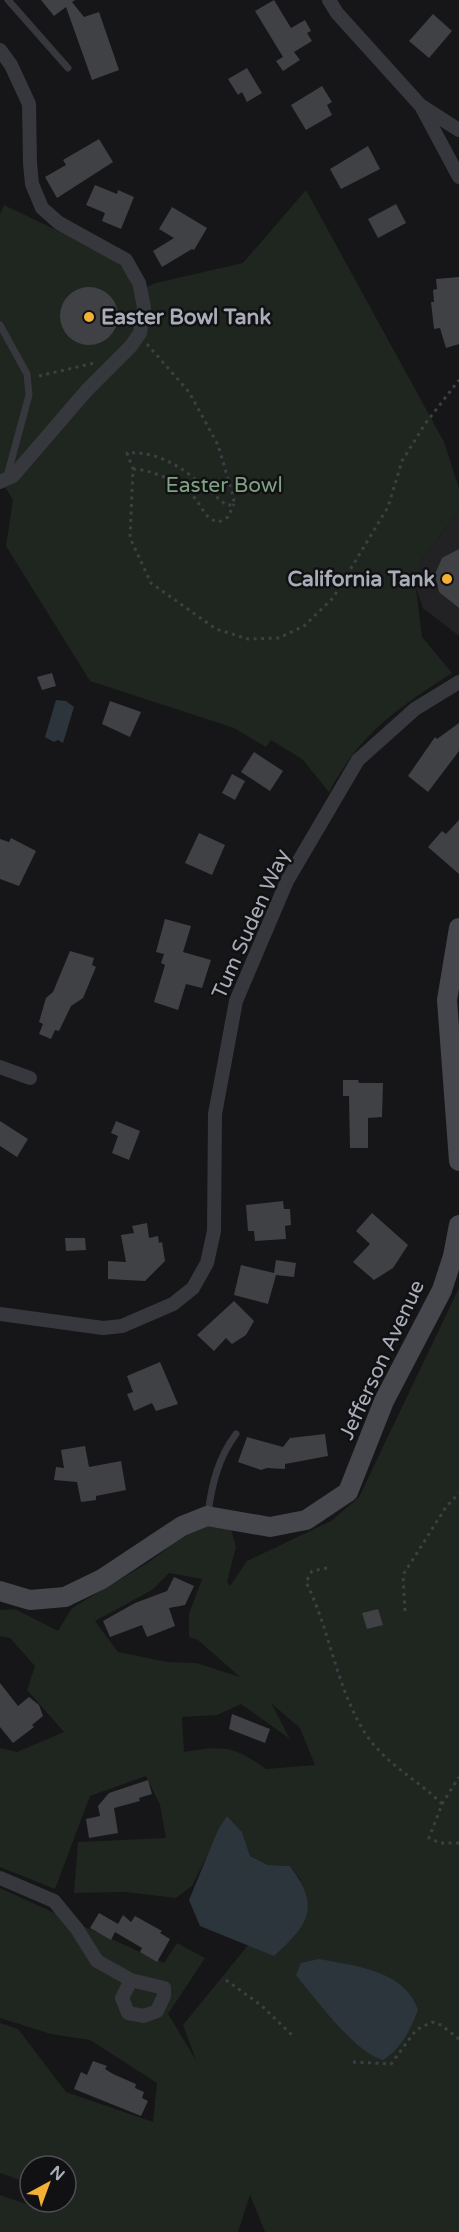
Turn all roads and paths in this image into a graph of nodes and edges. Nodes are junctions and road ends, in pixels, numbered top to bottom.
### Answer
1 (8, 0) edge
2 (329, 0) edge
3 (0, 50) edge
4 (68, 68) dead end
5 (421, 106) junction
6 (459, 130) edge
7 (459, 177) edge
8 (0, 325) edge
9 (140, 333) junction
10 (119, 358) junction
11 (28, 378) junction
12 (459, 380) edge
13 (133, 469) junction
14 (2, 482) edge
15 (234, 499) junction
16 (459, 682) edge
17 (459, 928) edge
18 (0, 1067) edge
19 (30, 1078) dead end
20 (459, 1161) edge
21 (459, 1225) edge
22 (0, 1314) edge
23 (236, 1434) dead end
24 (459, 1493) edge
25 (207, 1516) junction
26 (327, 1568) dead end
27 (0, 1591) edge
28 (405, 1611) dead end
29 (459, 1777) edge
30 (441, 1804) junction
31 (459, 1843) edge
32 (0, 1878) edge
33 (131, 1980) dead end
34 (226, 1980) dead end
35 (292, 2035) dead end
36 (459, 2038) edge
37 (353, 2062) dead end

1 - 4 lane
2 - 5 street
3 - 9 street
5 - 6 street
5 - 7 street
8 - 11 lane
9 - 10 street
9 - 15 path
10 - 11 path
10 - 14 street
11 - 14 lane
12 - 13 path
13 - 15 path
13 - 15 path
16 - 22 street, Tum Suden Way
17 - 20 street
18 - 19 street
21 - 25 street, Jefferson Avenue
23 - 25 lane
24 - 28 path
25 - 27 street
26 - 30 path
29 - 30 path
30 - 31 path
32 - 33 street
34 - 35 path
36 - 37 path

